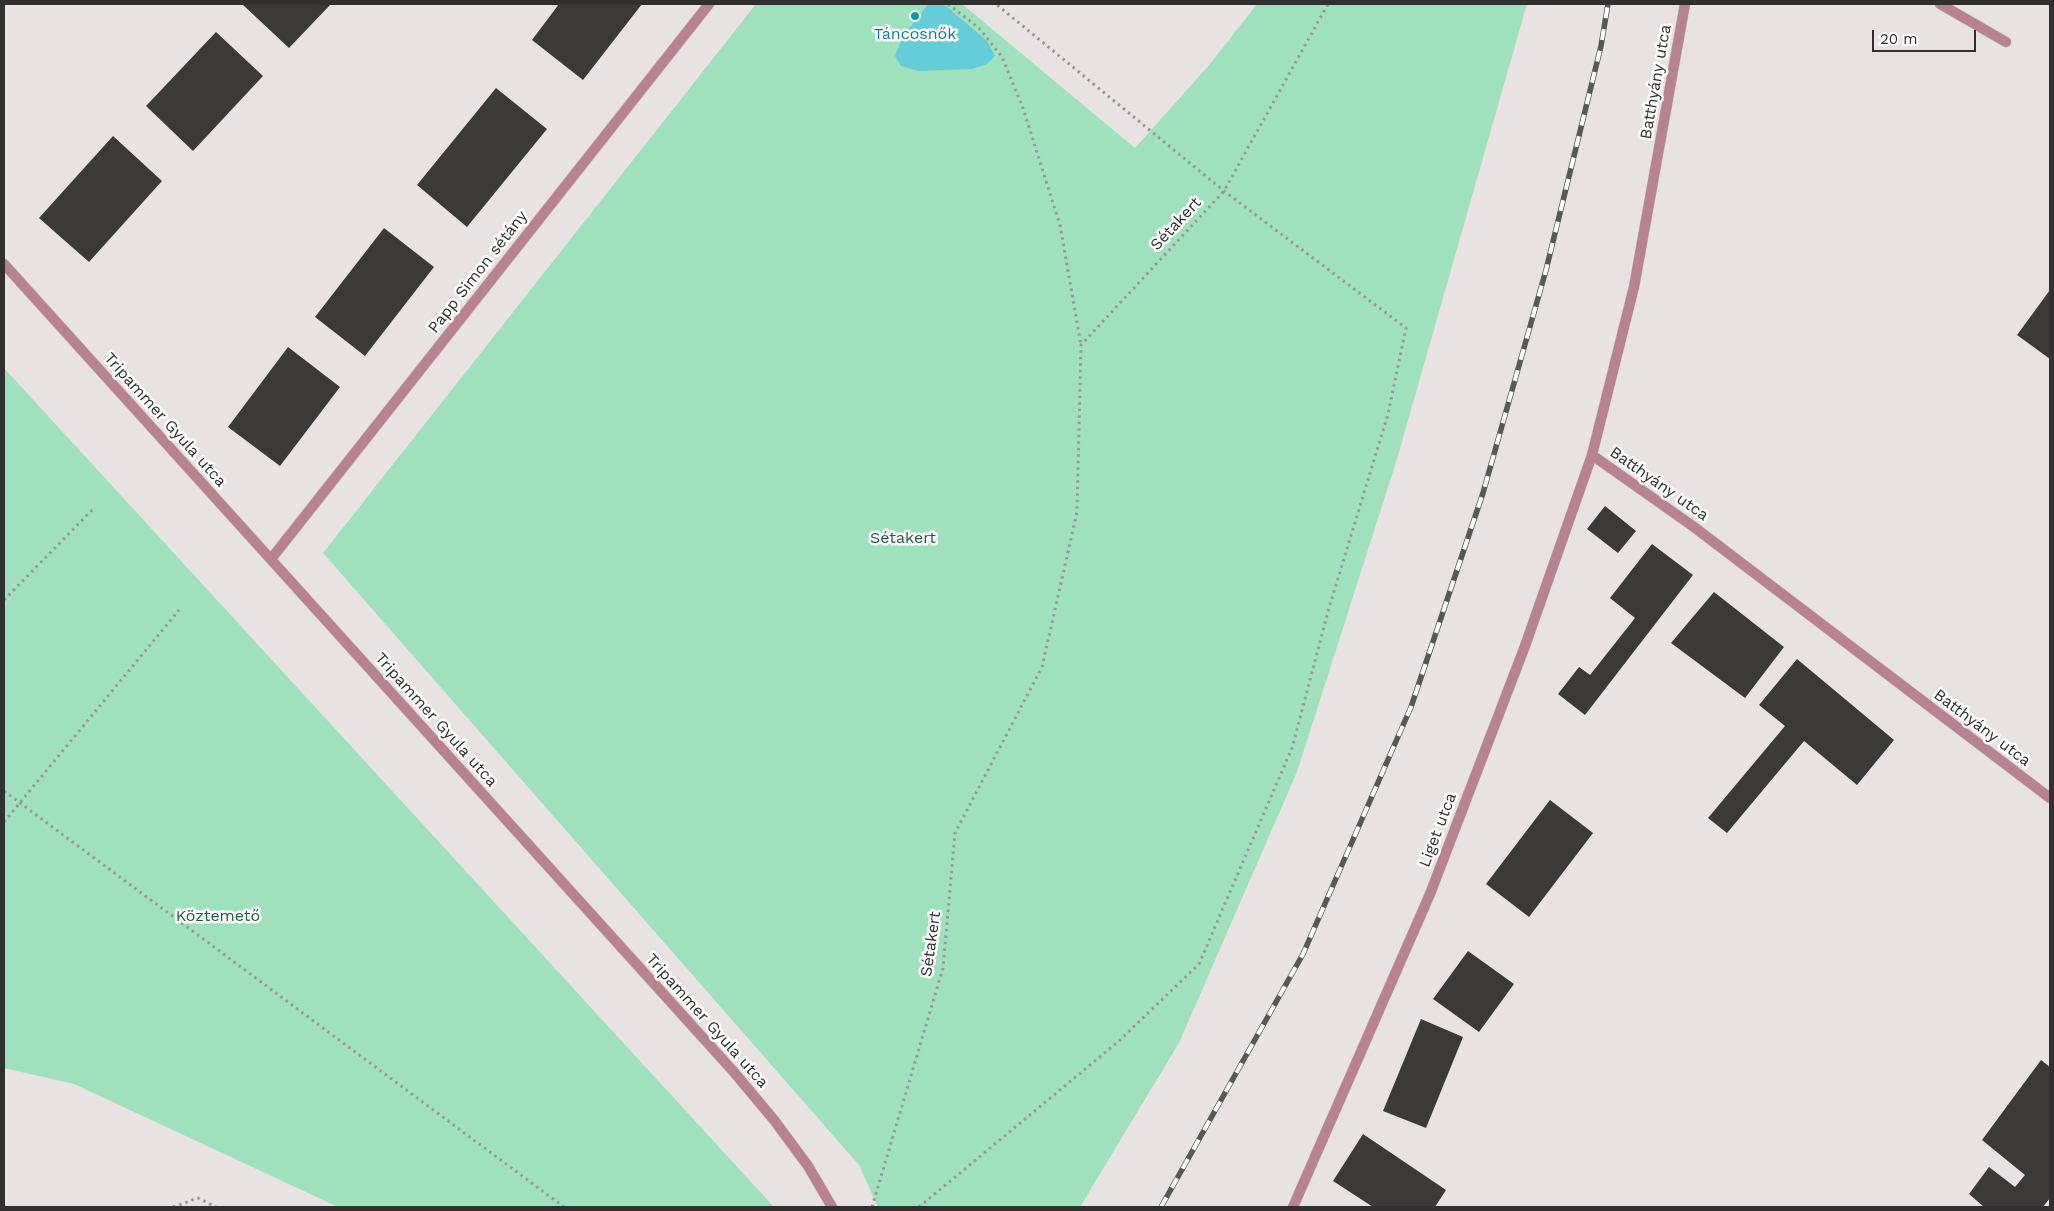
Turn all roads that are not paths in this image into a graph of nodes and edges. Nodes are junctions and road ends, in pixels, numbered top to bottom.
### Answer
1 (709, 4) edge
2 (1685, 4) edge
3 (1940, 4) edge
4 (2006, 42) dead end
5 (4, 264) edge
6 (1592, 455) junction
7 (271, 559) junction
8 (2050, 798) edge
9 (832, 1207) edge
10 (1293, 1207) edge

1 - 7 street, Papp Simon sétány
2 - 6 street, Batthyány utca
3 - 4 street
5 - 7 street, Tripammer Gyula utca
6 - 8 street, Batthyány utca
6 - 10 street, Liget utca
7 - 9 street, Tripammer Gyula utca

